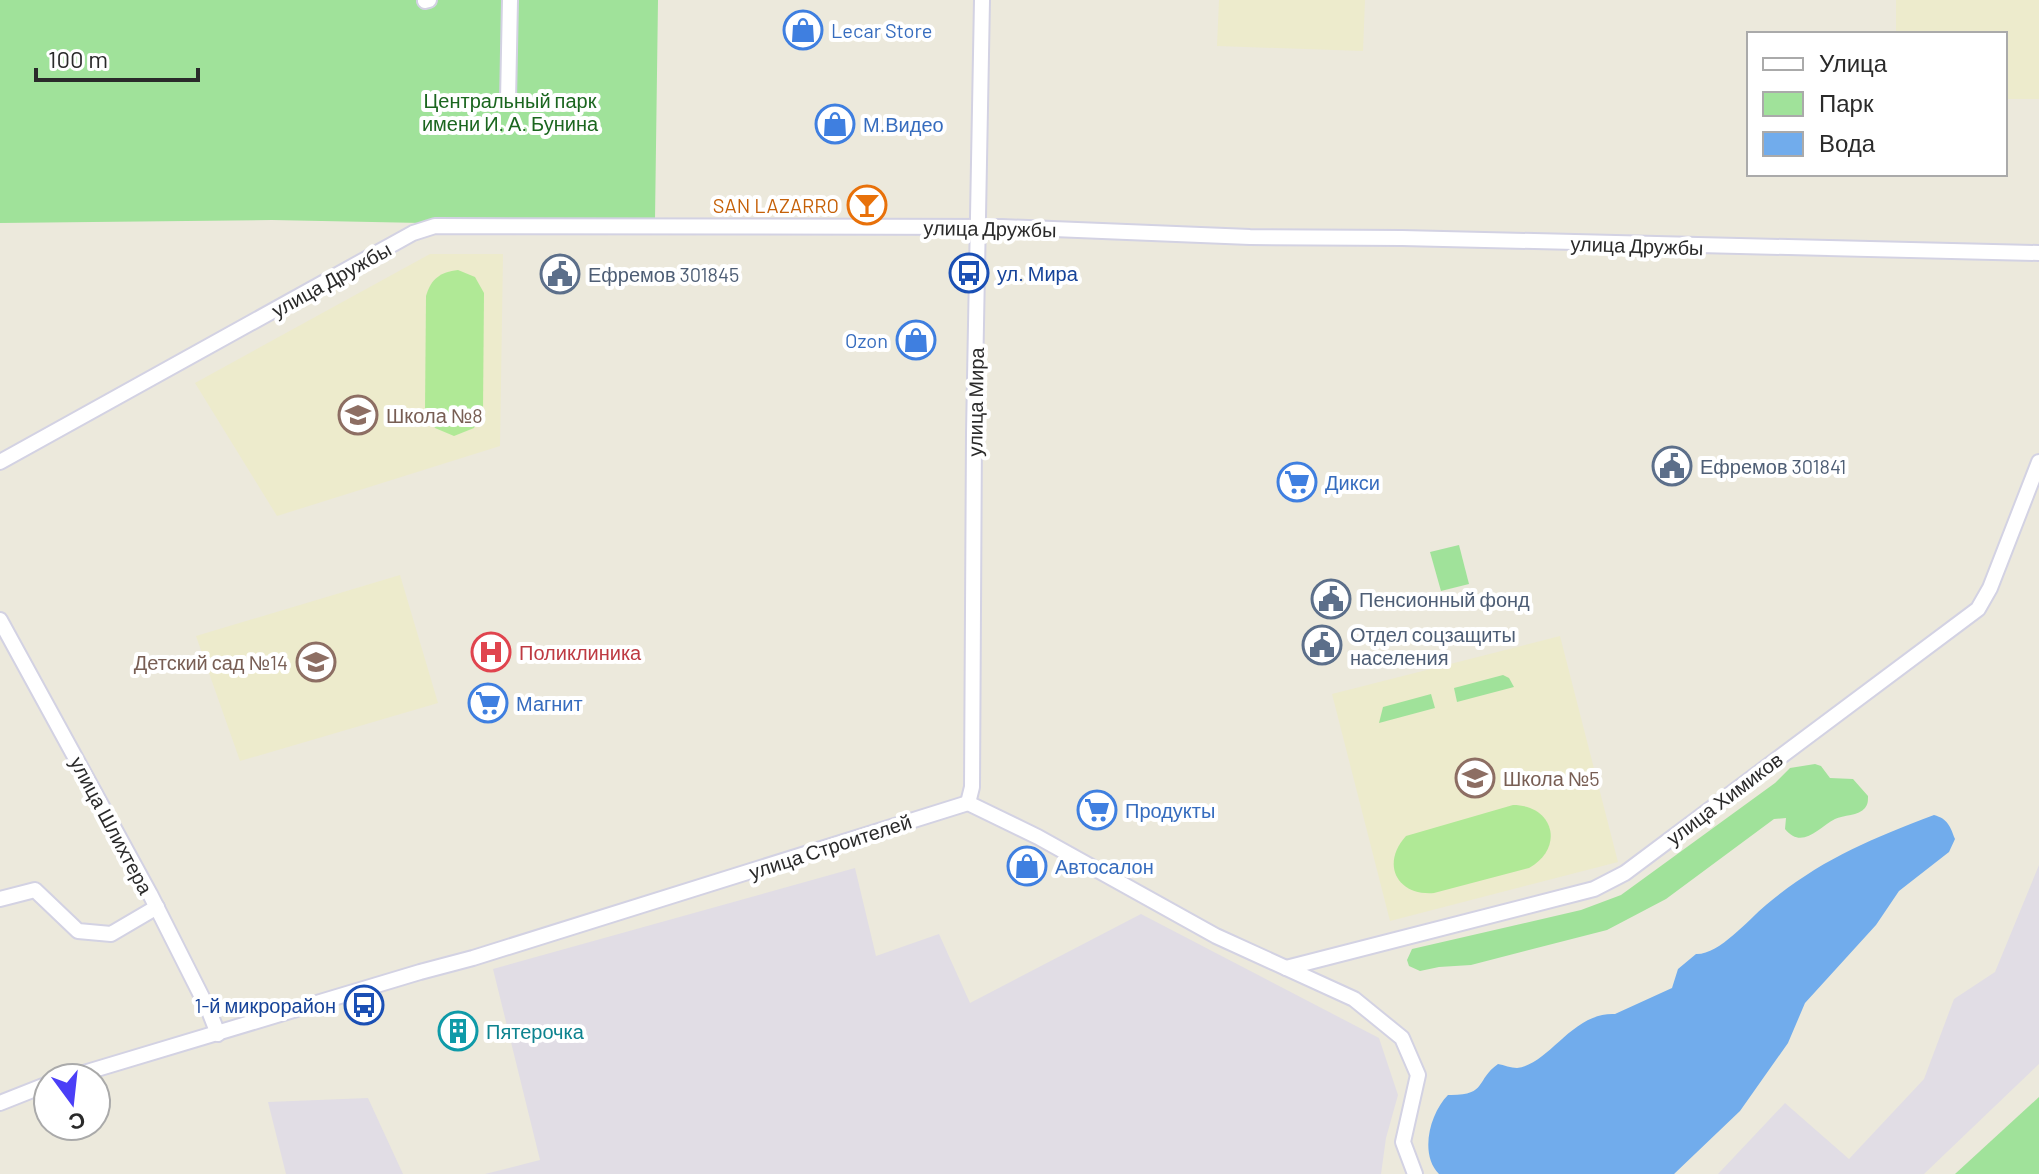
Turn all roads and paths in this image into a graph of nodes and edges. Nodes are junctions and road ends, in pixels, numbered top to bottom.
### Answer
1 (510, 0) edge
2 (982, 0) edge
3 (508, 101) dead end
4 (977, 228) junction
5 (2039, 253) edge
6 (0, 462) edge
7 (2039, 462) edge
8 (0, 620) edge
9 (968, 803) junction
10 (0, 899) edge
11 (157, 907) junction
12 (1286, 968) junction
13 (218, 1034) junction
14 (112, 1065) edge
15 (32, 1090) edge
16 (0, 1103) edge
17 (1415, 1174) edge

1 - 3 street
2 - 4 street, улица Мира
4 - 5 street, улица Дружбы
4 - 6 street, улица Дружбы
4 - 9 street, улица Мира
7 - 12 street, улица Химиков
8 - 11 street, улица Шлихтера
9 - 12 street
9 - 13 street, улица Строителей
10 - 11 street
11 - 13 street, улица Шлихтера
12 - 17 street
13 - 14 street, улица Строителей
15 - 16 street

